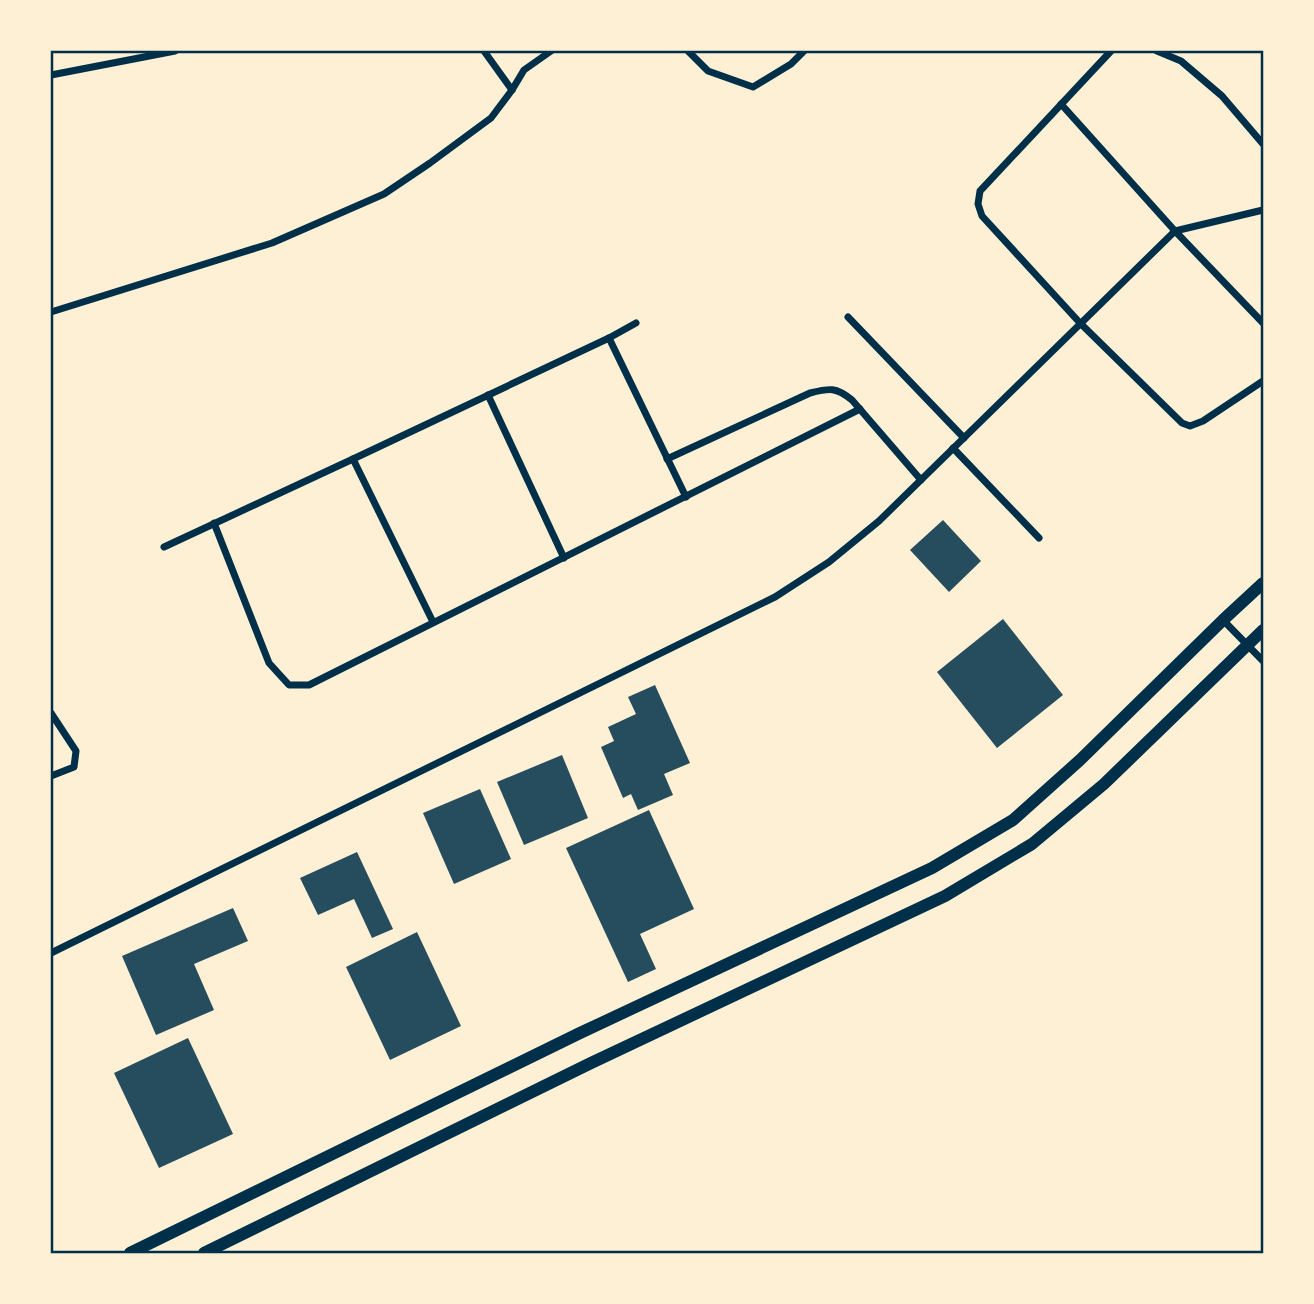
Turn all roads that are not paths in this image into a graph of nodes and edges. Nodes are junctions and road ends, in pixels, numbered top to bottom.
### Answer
1 (175, 51) edge
2 (484, 51) edge
3 (551, 51) edge
4 (688, 51) edge
5 (804, 51) edge
6 (1111, 51) edge
7 (1157, 51) edge
8 (51, 75) edge
9 (512, 90) junction
10 (1060, 104) junction
11 (1263, 144) edge
12 (1263, 210) edge
13 (1175, 231) junction
14 (51, 312) edge
15 (848, 317) dead end
16 (636, 323) dead end
17 (1080, 323) junction
18 (1263, 323) edge
19 (609, 338) junction
20 (1263, 381) edge
21 (488, 395) junction
22 (860, 409) junction
23 (964, 438) junction
24 (953, 448) junction
25 (353, 459) junction
26 (667, 459) junction
27 (921, 480) junction
28 (686, 497) junction
29 (214, 523) junction
30 (1039, 538) dead end
31 (163, 547) dead end
32 (564, 558) junction
33 (1263, 583) edge
34 (1223, 620) junction
35 (433, 622) junction
36 (1263, 630) edge
37 (1248, 644) junction
38 (1263, 661) edge
39 (51, 713) edge
40 (51, 776) edge
41 (51, 953) edge
42 (131, 1253) edge
43 (204, 1253) edge

1 - 8 street
2 - 9 street
3 - 9 street
4 - 5 street
6 - 10 street
7 - 11 street
9 - 14 street
10 - 13 street
10 - 17 street
12 - 13 street
13 - 17 street
13 - 18 street
15 - 23 street
16 - 19 street
17 - 20 street
17 - 23 street
19 - 21 street
19 - 26 street
21 - 25 street
21 - 32 street
22 - 26 street
22 - 27 street
22 - 28 street
23 - 24 street
24 - 27 street
24 - 30 street
25 - 29 street
25 - 35 street
26 - 28 street
27 - 41 street
28 - 32 street
29 - 31 street
29 - 35 street
32 - 35 street
33 - 34 street
34 - 37 street
34 - 42 street
36 - 37 street
37 - 38 street
37 - 43 street
39 - 40 street

